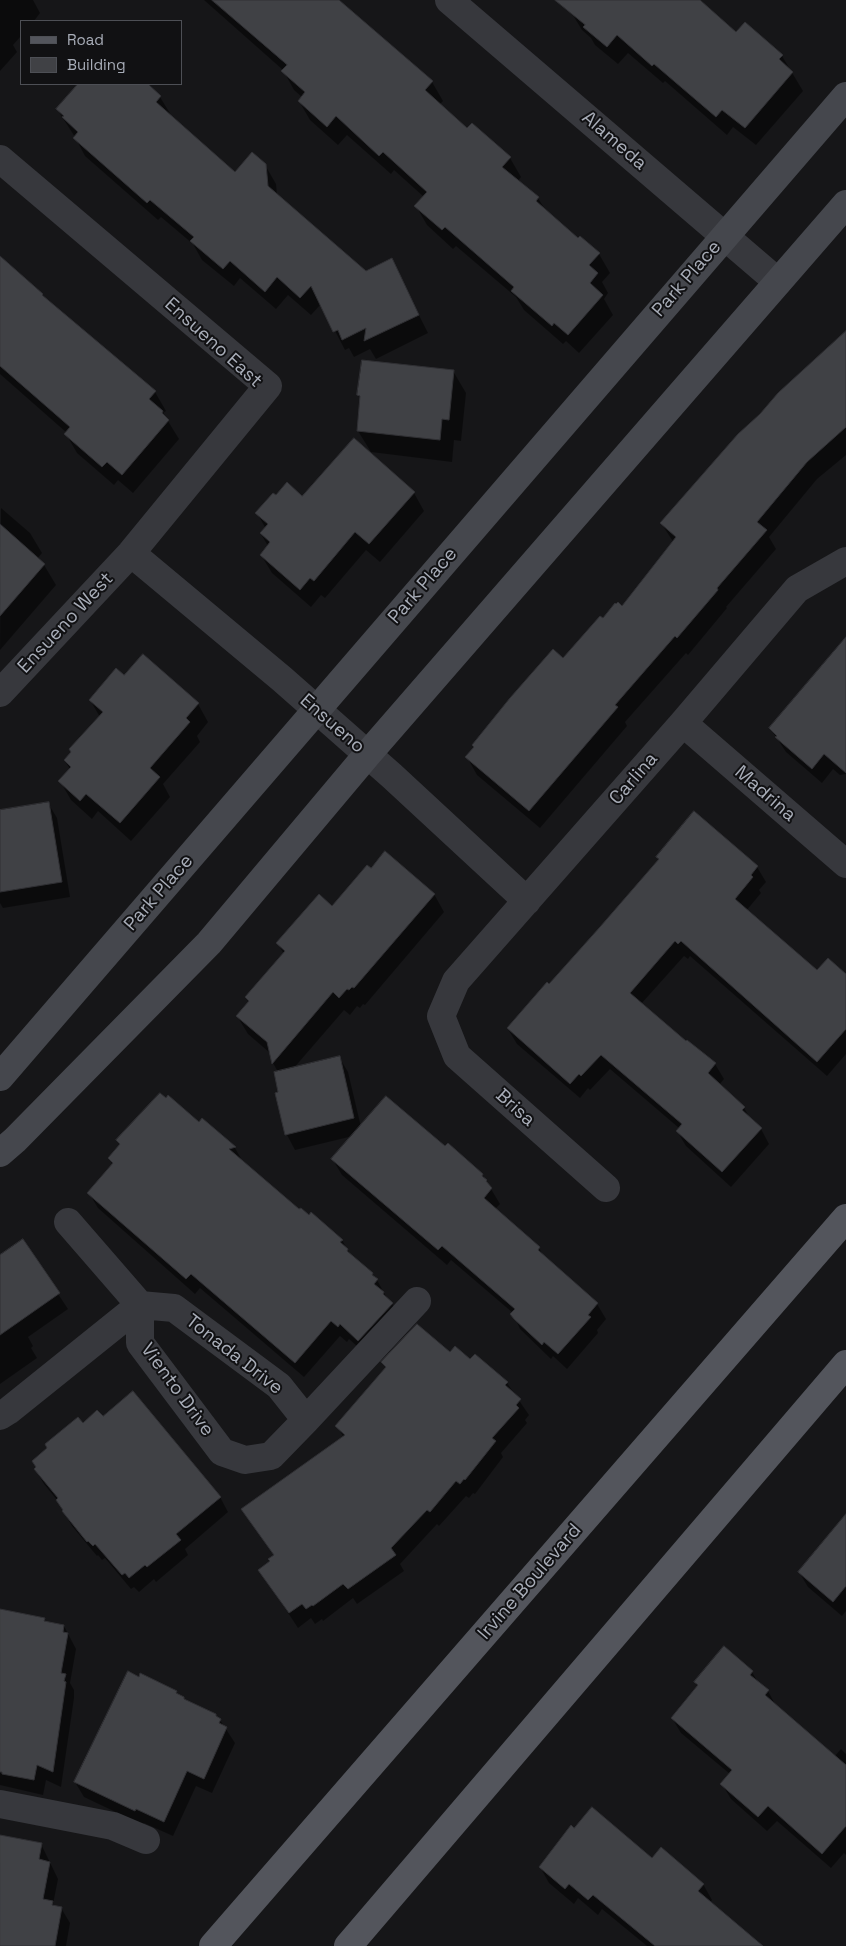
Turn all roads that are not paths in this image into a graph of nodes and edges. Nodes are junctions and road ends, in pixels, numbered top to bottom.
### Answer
1 (450, 0) edge
2 (846, 96) edge
3 (0, 159) edge
4 (846, 204) edge
5 (724, 236) junction
6 (778, 282) junction
7 (132, 553) junction
8 (846, 561) edge
9 (0, 693) edge
10 (316, 710) junction
11 (683, 723) junction
12 (367, 755) junction
13 (846, 864) edge
14 (528, 901) junction
15 (441, 1016) joint
16 (0, 1077) edge
17 (0, 1153) edge
18 (606, 1188) dead end
19 (846, 1218) edge
20 (68, 1222) dead end
21 (417, 1301) dead end
22 (140, 1304) junction
23 (846, 1364) edge
24 (0, 1416) edge
25 (306, 1420) junction
26 (0, 1804) edge
27 (146, 1840) dead end
28 (213, 1946) edge
29 (348, 1946) edge

1 - 5 street, Alameda
2 - 5 street, Park Place
3 - 7 street, Ensueno East
4 - 6 street
5 - 6 street, Alameda
5 - 10 street, Park Place
6 - 12 street
7 - 9 street, Ensueno West
7 - 10 street, Ensueno
8 - 11 street, Carlina
10 - 12 street, Ensueno
10 - 16 street, Park Place
11 - 13 street, Madrina
11 - 14 street, Carlina
12 - 14 street, Ensueno
12 - 17 street
14 - 15 street, Carlina
15 - 18 street, Brisa
19 - 28 main road, Irvine Boulevard
20 - 22 street
21 - 25 street
22 - 24 street
22 - 25 street, Tonada Drive
22 - 25 street, Viento Drive
23 - 29 main road
26 - 27 street

